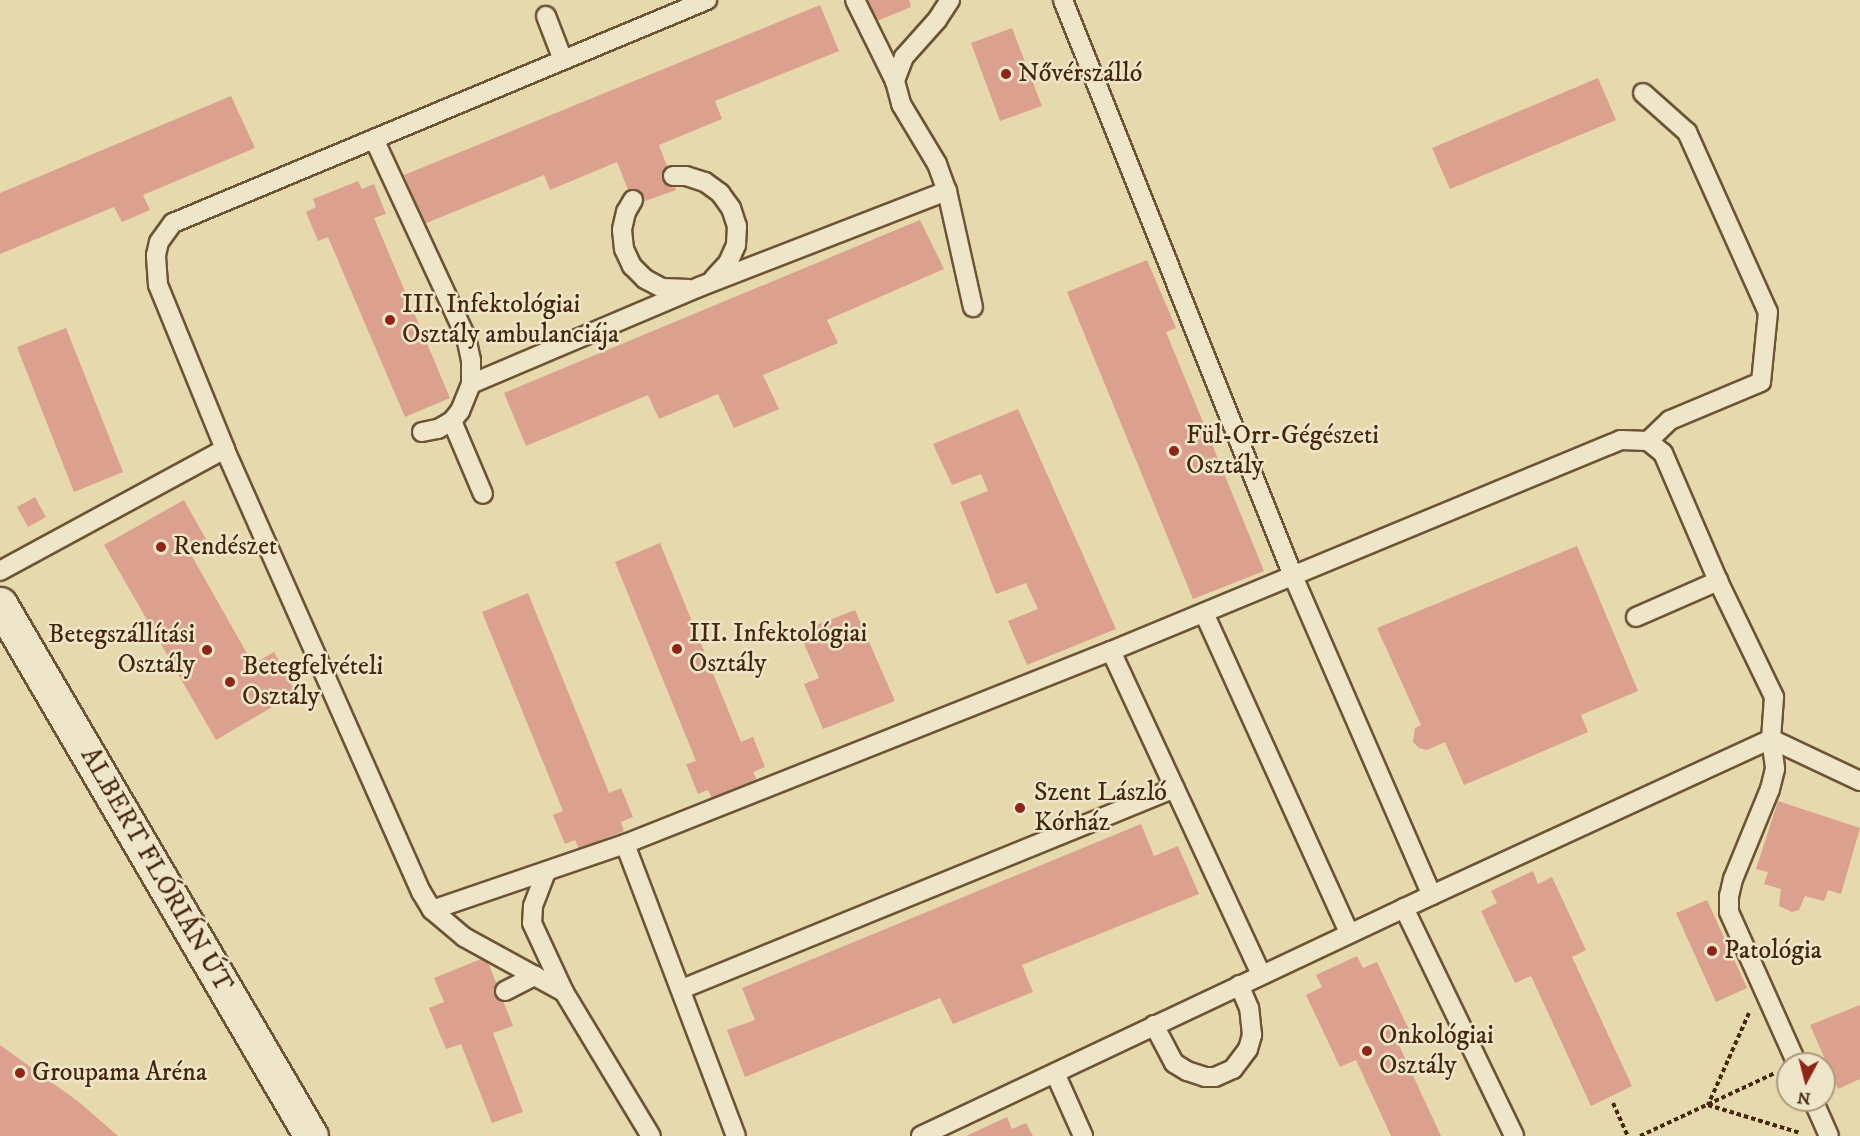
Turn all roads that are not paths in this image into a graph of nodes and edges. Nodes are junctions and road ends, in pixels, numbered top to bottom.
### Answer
1 (707, 0) edge
2 (855, 0) edge
3 (950, 0) edge
4 (1063, 0) edge
5 (546, 16) dead end
6 (563, 60) junction
7 (895, 81) junction
8 (1643, 93) dead end
9 (374, 139) junction
10 (674, 176) dead end
11 (946, 191) junction
12 (633, 200) dead end
13 (699, 287) junction
14 (973, 307) dead end
15 (471, 384) junction
16 (452, 421) junction
17 (422, 432) dead end
18 (1648, 441) junction
19 (225, 449) junction
20 (483, 494) dead end
21 (0, 572) edge
22 (1293, 576) junction
23 (1718, 581) junction
24 (0, 604) edge
25 (1204, 613) junction
26 (1636, 617) dead end
27 (1111, 651) junction
28 (1771, 739) junction
29 (1860, 781) edge
30 (1175, 788) junction
31 (625, 843) junction
32 (546, 872) junction
33 (1432, 895) junction
34 (1404, 908) junction
35 (432, 909) junction
36 (1349, 933) junction
37 (1261, 974) junction
38 (535, 976) junction
39 (1239, 985) junction
40 (682, 989) junction
41 (505, 991) dead end
42 (564, 992) junction
43 (1154, 1025) junction
44 (1785, 1052) edge
45 (1055, 1073) junction
46 (1818, 1112) edge
47 (311, 1136) edge
48 (651, 1136) edge
49 (736, 1136) edge
50 (921, 1136) edge
51 (1083, 1136) edge
52 (1514, 1136) edge
53 (1829, 1136) edge

1 - 6 lane
2 - 7 lane
3 - 7 lane
4 - 22 lane
5 - 6 lane
6 - 9 lane
7 - 11 lane
8 - 18 lane
9 - 15 lane
9 - 19 lane
10 - 13 lane
11 - 13 lane
11 - 14 lane
12 - 13 lane
13 - 15 lane
15 - 16 lane
16 - 17 lane
16 - 20 lane
18 - 22 lane
18 - 23 lane
19 - 21 lane
19 - 35 lane
22 - 25 lane
22 - 33 lane
23 - 26 lane
23 - 28 lane
24 - 47 street, ALBERT FLÓRIÁN ÚT
25 - 27 lane
25 - 36 lane
27 - 30 lane
27 - 31 lane
28 - 29 lane
28 - 33 lane
28 - 44 lane
30 - 37 lane
30 - 40 lane
31 - 32 lane
31 - 40 lane
32 - 35 lane
32 - 42 lane
33 - 34 lane
34 - 36 lane
34 - 52 lane
35 - 38 lane
36 - 37 lane
37 - 39 lane
38 - 41 lane
38 - 42 lane
39 - 43 lane
39 - 43 lane
40 - 49 lane
42 - 48 lane
43 - 45 lane
45 - 50 lane
45 - 51 lane
46 - 53 lane

